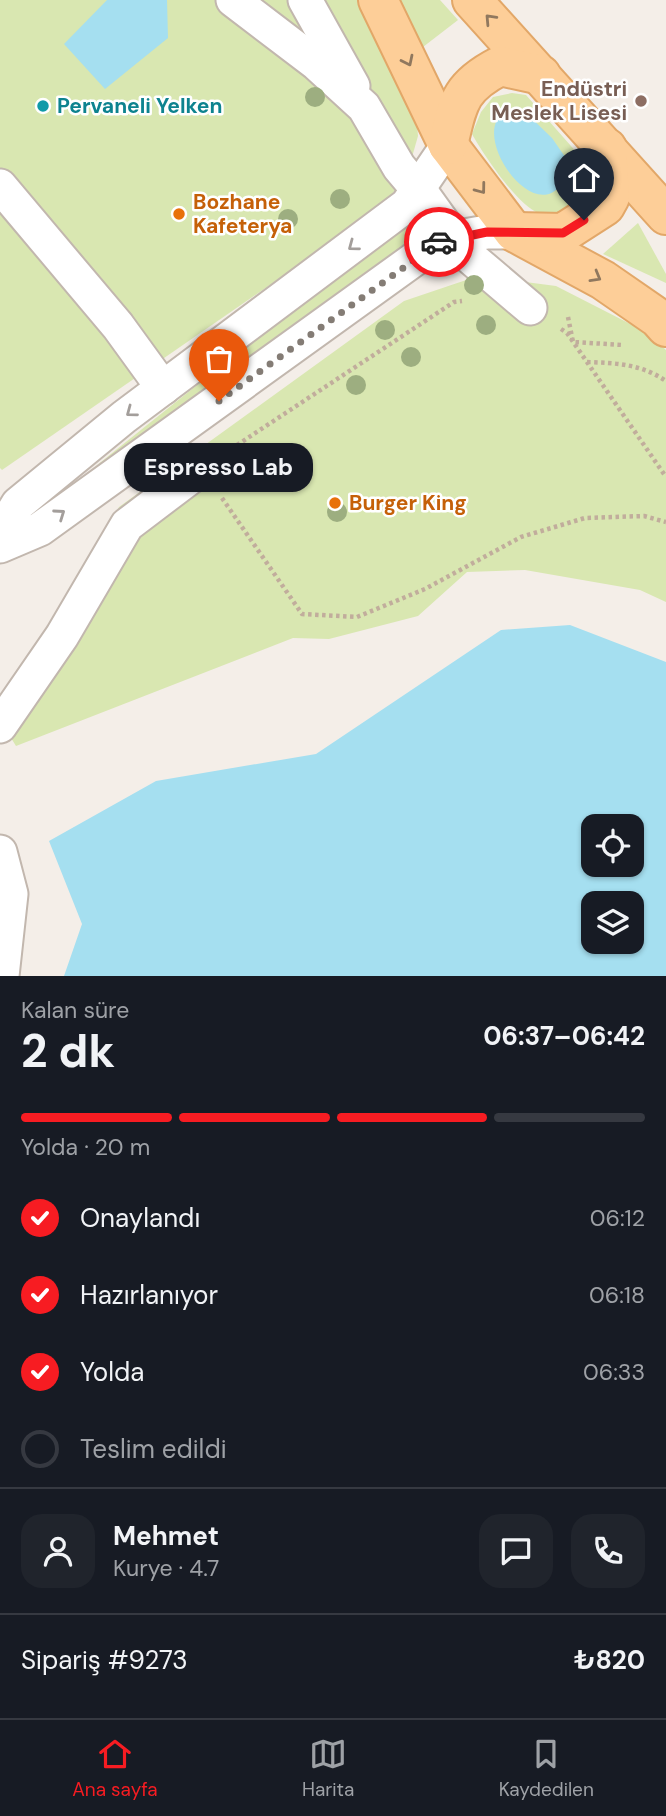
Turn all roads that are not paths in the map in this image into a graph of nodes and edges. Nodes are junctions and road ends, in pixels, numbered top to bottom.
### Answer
1 (233, 0) edge
2 (305, 0) edge
3 (378, 0) edge
4 (472, 0) edge
5 (541, 75) junction
6 (364, 107) junction
7 (448, 145) junction
8 (607, 148) junction
9 (0, 186) edge
10 (413, 197) junction
11 (666, 215) edge
12 (514, 232) junction
13 (447, 239) junction
14 (530, 308) road end
15 (666, 327) edge
16 (163, 388) junction
17 (201, 469) road end
18 (0, 533) edge
19 (0, 546) edge
20 (0, 726) edge
21 (0, 852) edge
22 (2, 976) edge

1 - 6 street
2 - 6 street
3 -> 7 main road
5 -> 4 main road
5 - 7 main road
5 - 8 main road
6 - 10 street
7 - 10 street
7 -> 12 main road
8 - 11 main road
8 - 12 main road
9 - 16 street
10 - 13 street
10 -> 16 street
12 - 13 street
12 -> 15 main road
13 - 14 street
19 -> 13 street
16 -> 18 street
17 - 20 street
21 - 22 street

